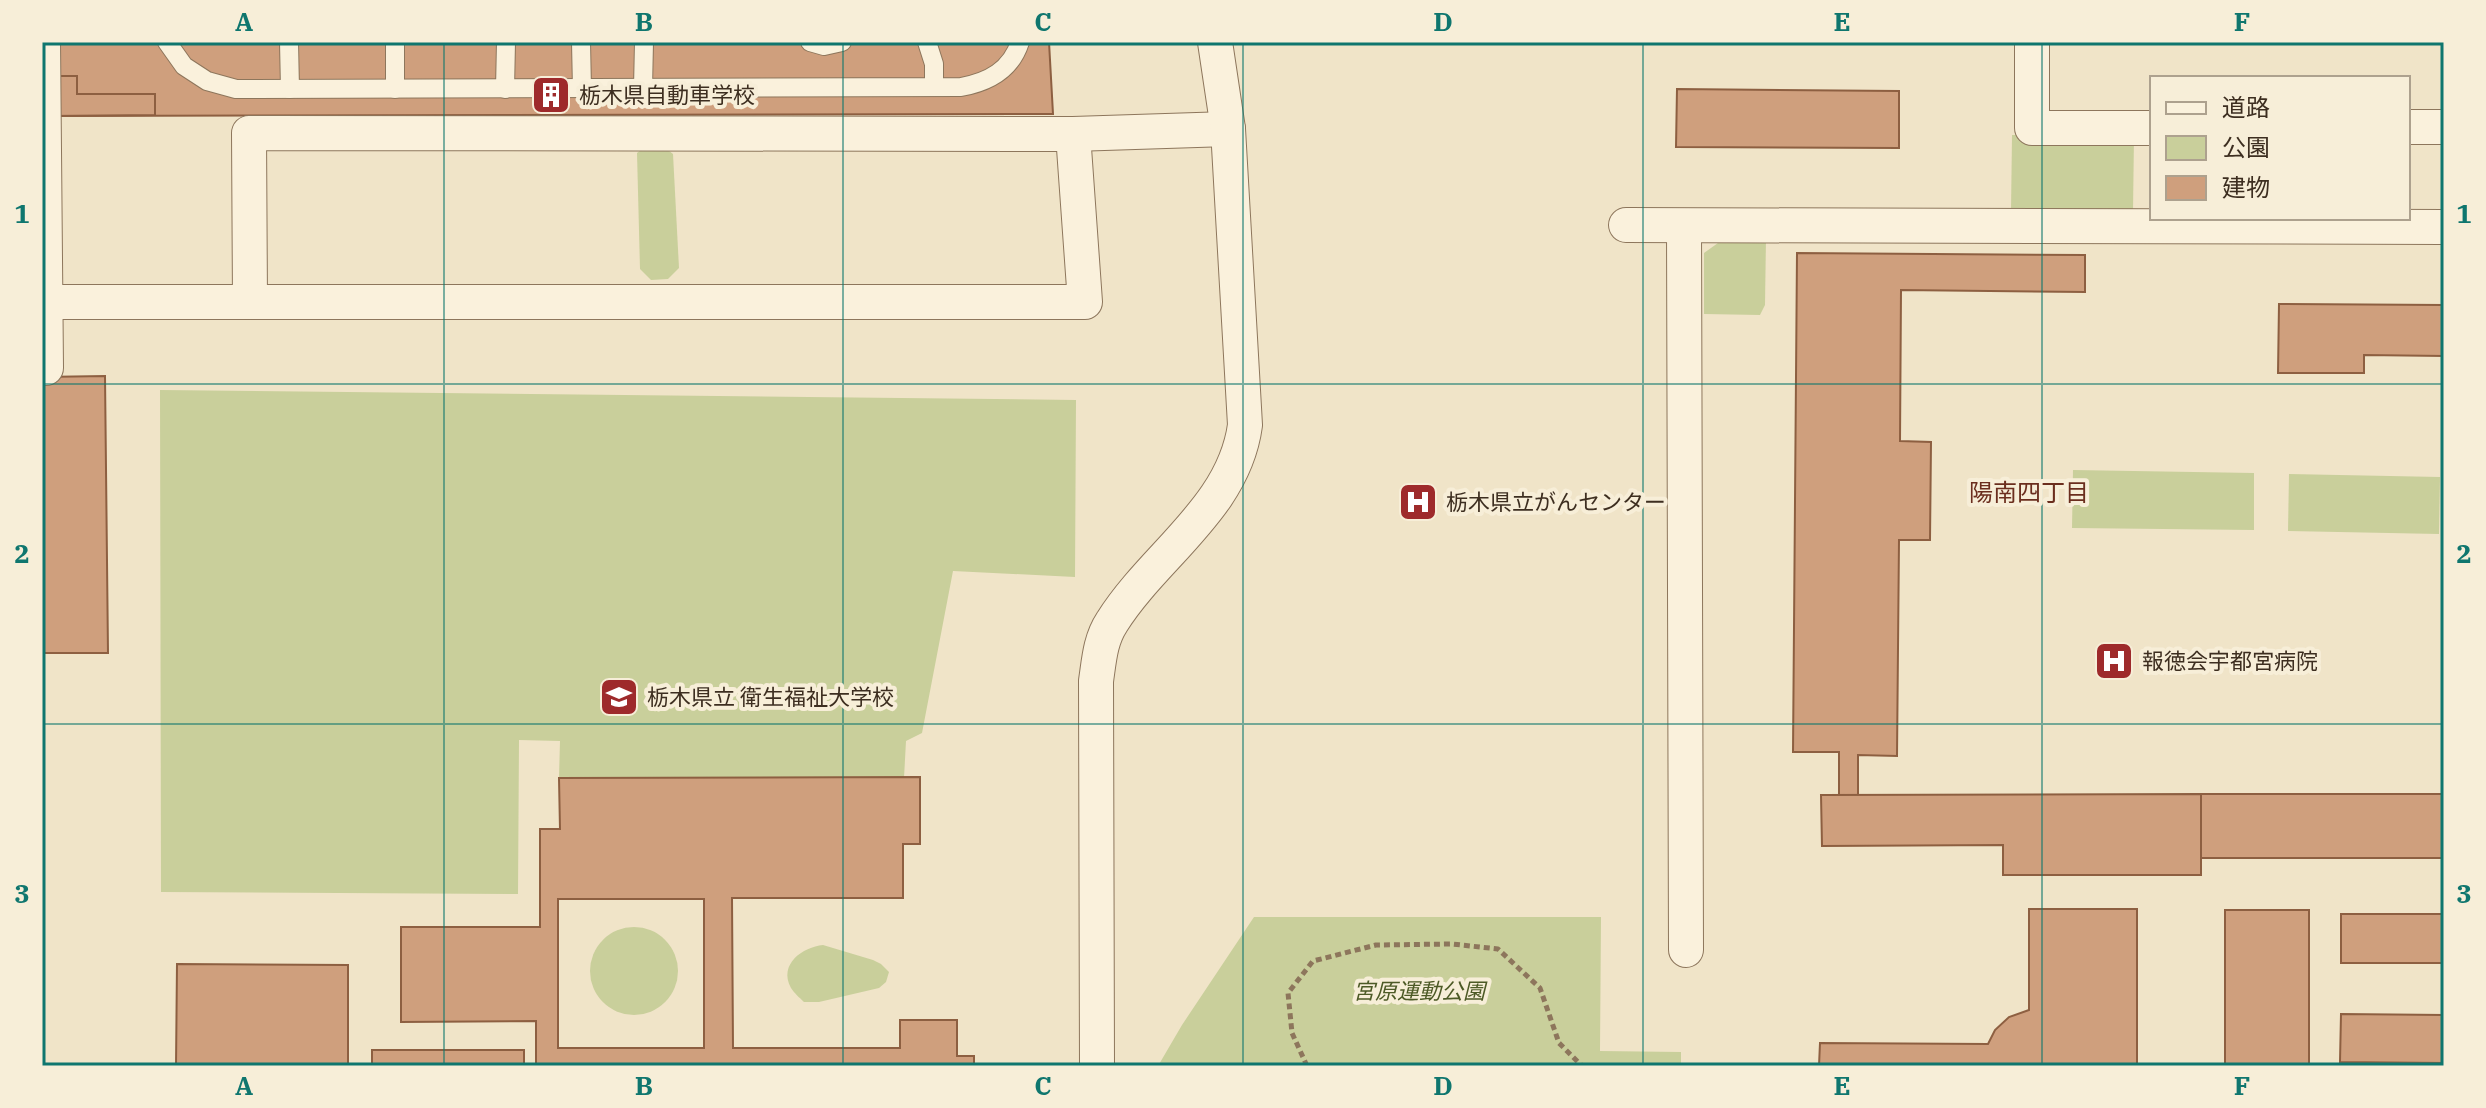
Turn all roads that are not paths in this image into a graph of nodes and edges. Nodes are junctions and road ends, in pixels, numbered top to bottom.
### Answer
1 (43, 42) edge
2 (167, 42) edge
3 (289, 42) edge
4 (395, 42) edge
5 (506, 42) edge
6 (581, 42) edge
7 (644, 42) edge
8 (810, 42) edge
9 (842, 42) edge
10 (927, 42) edge
11 (1020, 42) edge
12 (1215, 42) edge
13 (2032, 42) edge
14 (934, 87) junction
15 (643, 88) junction
16 (290, 89) junction
17 (395, 89) junction
18 (505, 89) junction
19 (582, 89) junction
20 (2410, 127) edge
21 (2444, 127) edge
22 (2150, 128) edge
23 (1228, 129) junction
24 (1073, 134) junction
25 (1626, 225) dead end
26 (1684, 226) junction
27 (2444, 227) edge
28 (46, 302) junction
29 (250, 302) junction
30 (42, 368) edge
31 (1686, 950) dead end
32 (1097, 1066) edge

1 - 28 street
2 - 16 lane
3 - 16 lane
4 - 17 lane
5 - 18 lane
6 - 19 lane
7 - 15 lane
8 - 9 lane
10 - 14 lane
11 - 14 lane
12 - 23 street
13 - 22 street
14 - 15 lane
15 - 19 lane
16 - 17 lane
17 - 18 lane
18 - 19 lane
20 - 21 street
23 - 24 street
23 - 32 street
24 - 29 street
24 - 29 street
25 - 26 street
26 - 27 street
26 - 31 street
28 - 29 street
28 - 30 street

